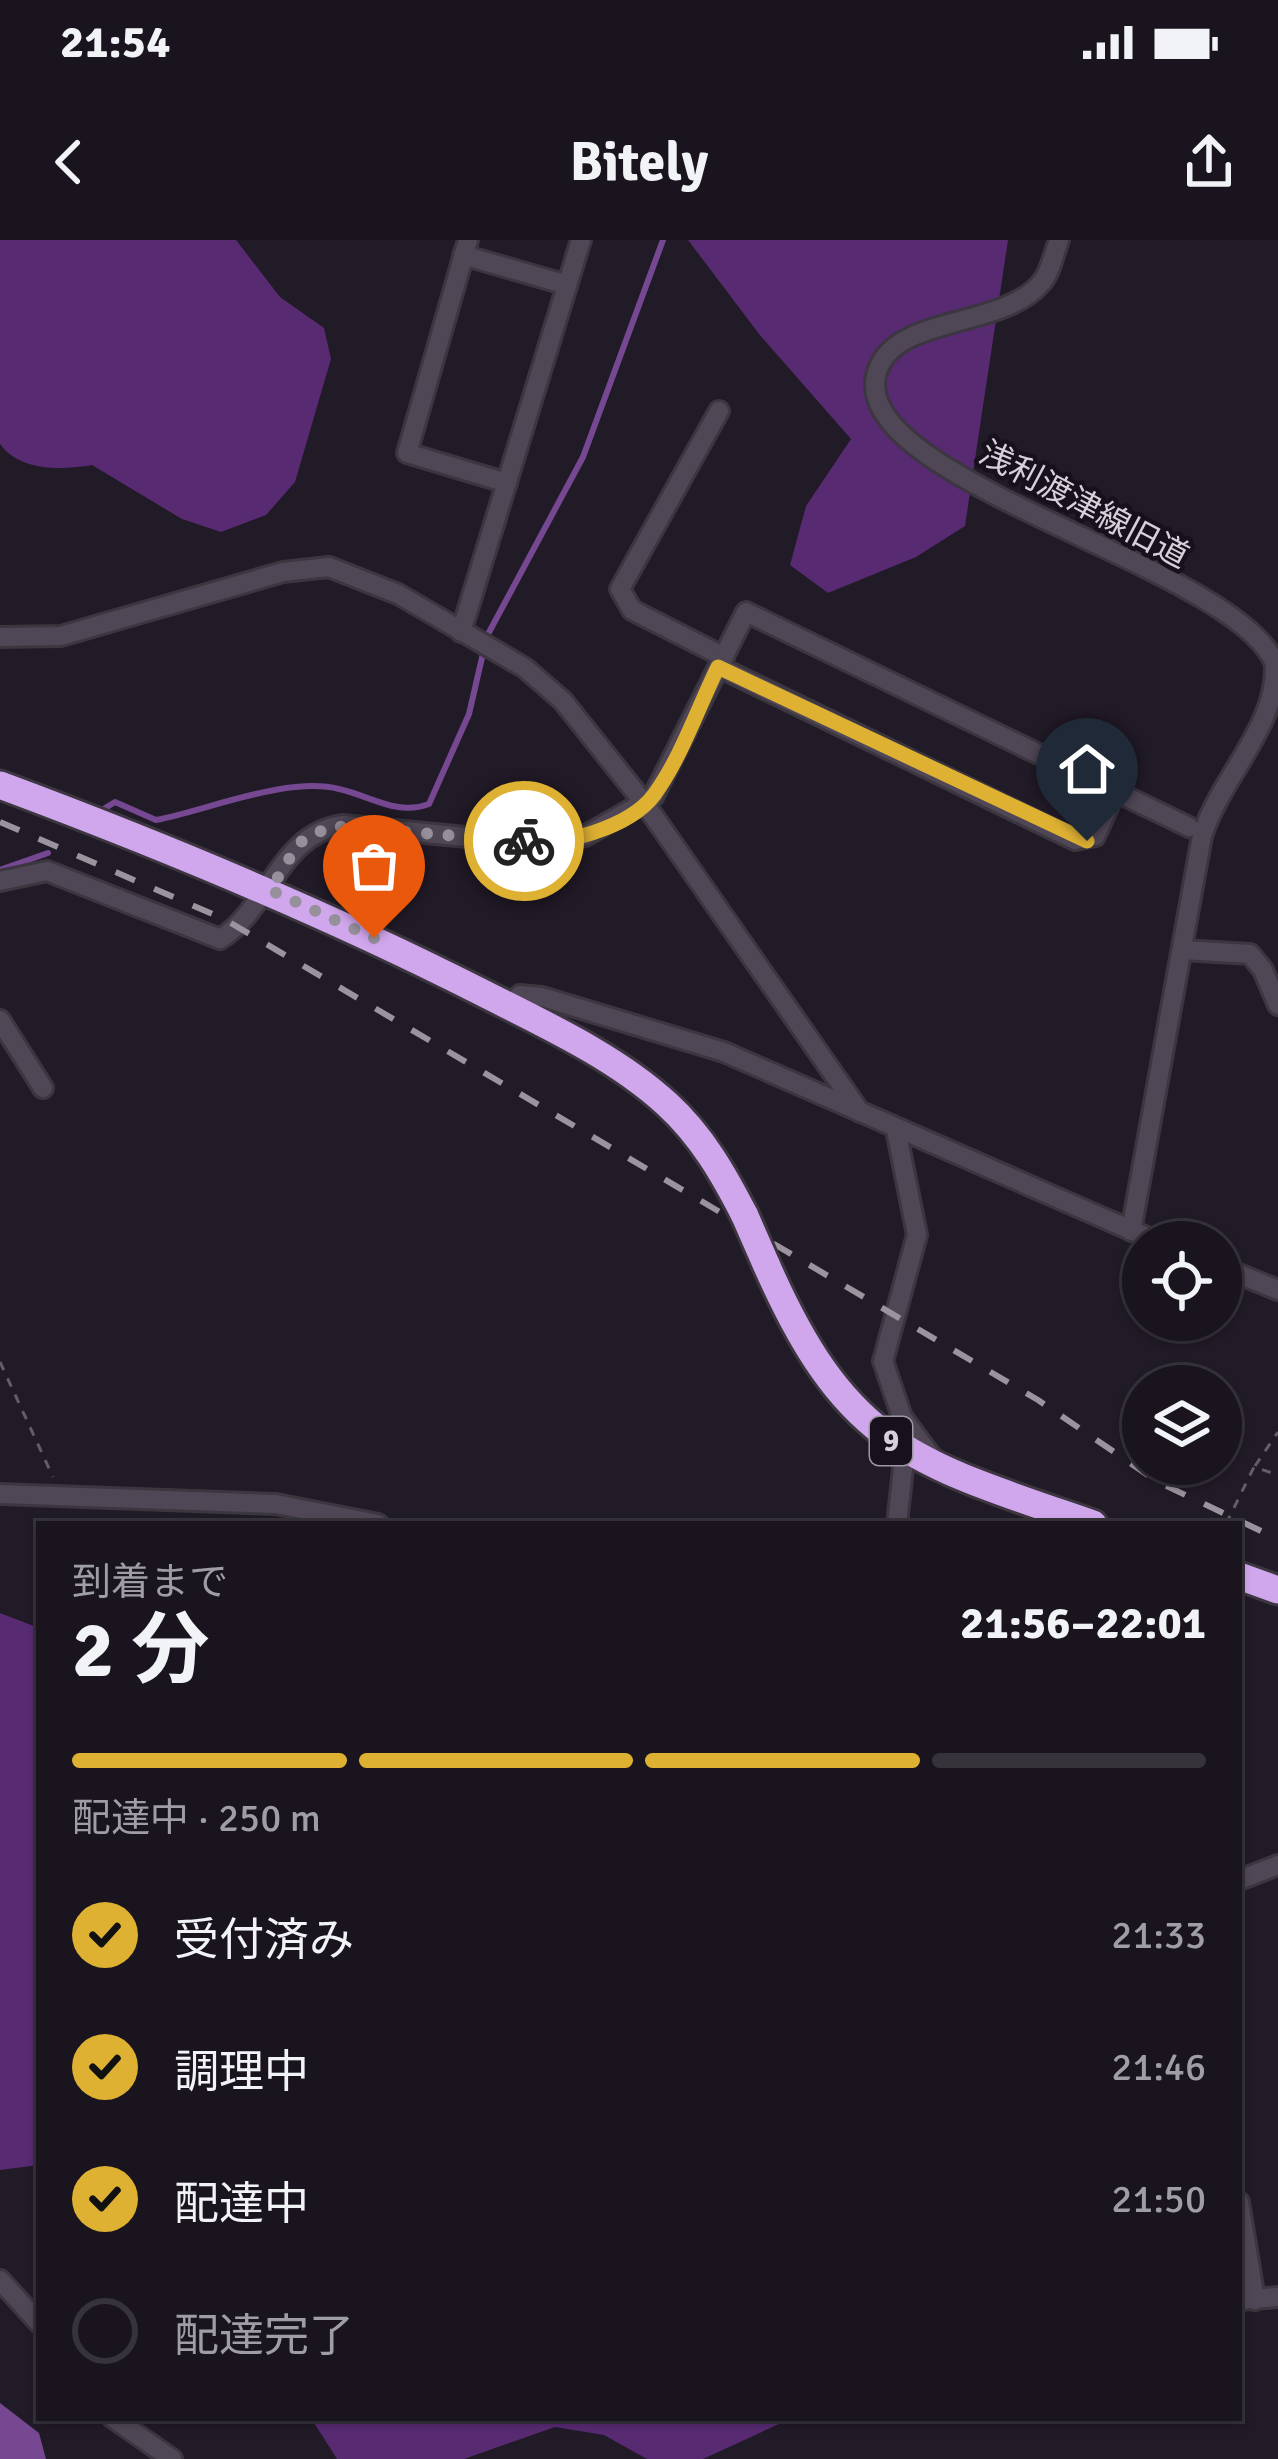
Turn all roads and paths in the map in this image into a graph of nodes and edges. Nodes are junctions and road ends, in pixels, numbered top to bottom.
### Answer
1 (581, 240) edge
2 (1059, 240) edge
3 (466, 247) edge
4 (567, 285) junction
5 (718, 410) dead end
6 (507, 483) junction
7 (461, 632) junction
8 (0, 637) edge
9 (721, 662) junction
10 (0, 785) edge
11 (1116, 790) junction
12 (644, 804) junction
13 (1189, 827) dead end
14 (0, 881) edge
15 (270, 890) junction
16 (1183, 950) junction
17 (1250, 955) junction
18 (1278, 955) edge
19 (1278, 1005) edge
20 (510, 1006) junction
21 (0, 1020) edge
22 (43, 1088) dead end
23 (860, 1112) junction
24 (896, 1130) junction
25 (1133, 1221) edge
26 (1122, 1227) edge
27 (1242, 1276) edge
28 (1278, 1290) edge
29 (0, 1362) edge
30 (1278, 1432) edge
31 (904, 1450) junction
32 (1253, 1467) junction
33 (939, 1468) junction
34 (1278, 1475) edge
35 (0, 1494) edge
36 (61, 1496) junction
37 (363, 1521) edge
38 (897, 1521) edge
39 (1085, 1521) edge
40 (1227, 1521) edge
41 (1242, 1577) edge
42 (1278, 1590) edge
43 (1278, 1864) edge
44 (1242, 1879) edge
45 (1242, 2239) edge
46 (0, 2280) edge
47 (1278, 2297) edge
48 (1247, 2300) edge
49 (36, 2321) edge
50 (117, 2421) edge
51 (172, 2459) edge

1 - 4 street
2 - 16 street, 浅利渡津線旧道
3 - 4 street
3 - 6 street
4 - 6 street
5 - 9 street
6 - 7 street
7 - 8 street
7 - 12 street
9 - 11 street
9 - 11 street
9 - 12 street
10 - 15 highway, 9
11 - 13 street
12 - 15 street
12 - 23 street
14 - 15 street
15 - 20 highway, 9
16 - 17 street
16 - 25 street, 浅利渡津線旧道
17 - 18 street
17 - 19 street
20 - 23 street
20 - 31 highway, 9, bridge
21 - 22 street
23 - 24 street
24 - 26 street
24 - 33 street
27 - 28 street
29 - 36 path
30 - 32 path
31 - 33 highway, 9
31 - 38 street
32 - 34 path
32 - 40 path
33 - 39 highway, 9
35 - 36 street
36 - 37 street
41 - 42 highway
43 - 44 street
45 - 48 street
46 - 49 street
47 - 48 street
50 - 51 street

